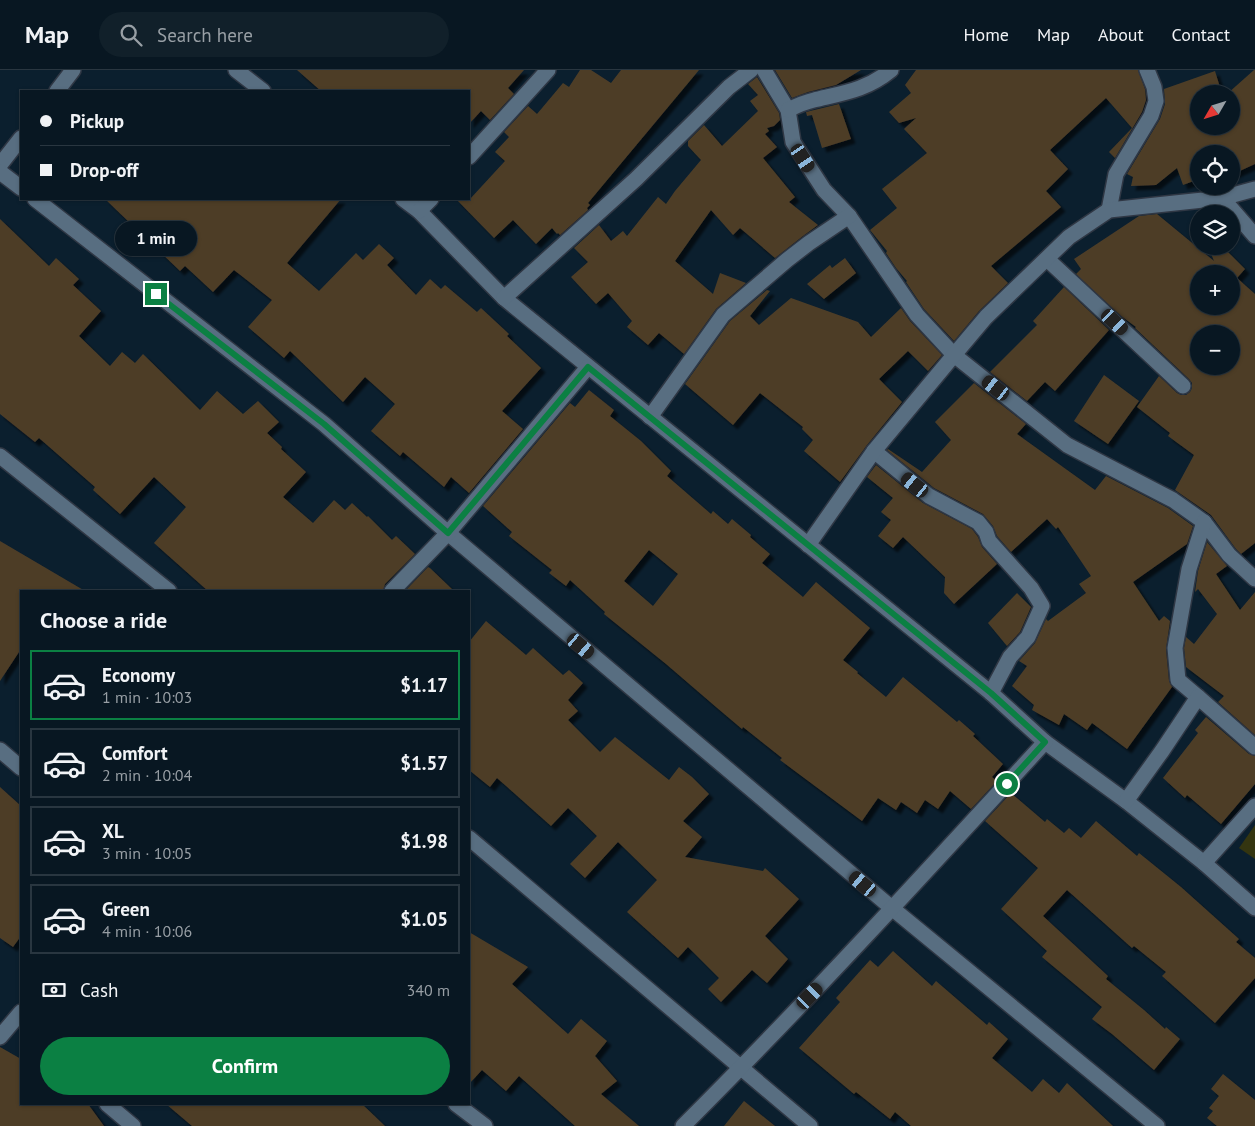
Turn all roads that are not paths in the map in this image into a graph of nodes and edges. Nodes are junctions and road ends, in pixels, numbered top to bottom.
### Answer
1 (73, 70) edge
2 (236, 70) edge
3 (548, 70) edge
4 (751, 70) edge
5 (764, 70) edge
6 (891, 70) edge
7 (1147, 70) edge
8 (58, 90) edge
9 (262, 90) edge
10 (788, 110) junction
11 (20, 139) edge
12 (470, 156) edge
13 (0, 165) edge
14 (0, 172) edge
15 (20, 187) edge
16 (1255, 189) edge
17 (1222, 198) junction
18 (36, 200) edge
19 (404, 200) edge
20 (430, 200) edge
21 (1109, 210) junction
22 (419, 211) junction
23 (849, 216) junction
24 (1255, 236) edge
25 (1047, 259) junction
26 (504, 298) junction
27 (954, 355) junction
28 (588, 367) junction
29 (1183, 386) dead end
30 (650, 417) junction
31 (874, 451) junction
32 (0, 456) edge
33 (1204, 522) junction
34 (448, 533) junction
35 (808, 545) junction
36 (1255, 579) edge
37 (168, 590) edge
38 (393, 590) edge
39 (991, 693) junction
40 (1198, 697) junction
41 (1045, 742) junction
42 (1255, 747) edge
43 (0, 750) edge
44 (20, 767) edge
45 (1126, 801) junction
46 (1255, 806) edge
47 (470, 839) edge
48 (1204, 863) junction
49 (1255, 908) edge
50 (893, 909) junction
51 (18, 1023) edge
52 (0, 1037) edge
53 (741, 1068) junction
54 (108, 1105) edge
55 (457, 1105) edge
56 (132, 1126) edge
57 (485, 1126) edge
58 (683, 1126) edge
59 (810, 1126) edge
60 (1157, 1126) edge

1 - 8 street
2 - 9 street
3 - 12 street
4 - 26 street
5 - 10 street
6 - 10 street
7 - 21 street
10 - 23 street
11 - 13 street
14 - 15 street
16 - 17 street
17 - 21 street
17 - 24 street
18 - 34 street
19 - 22 street
20 - 22 street
21 - 25 street
22 - 26 street
23 - 27 street
23 - 30 street
25 - 27 street
25 - 29 street
26 - 28 street
27 - 31 street
27 - 33 street
28 - 30 street
28 - 34 street
30 - 35 street
31 - 35 street
31 - 39 street
32 - 37 street
33 - 36 street
33 - 40 street
34 - 38 street
34 - 50 street
35 - 39 street
39 - 41 street
40 - 42 street
40 - 45 street
41 - 45 street
41 - 50 street
43 - 44 street
45 - 48 street
46 - 48 street
47 - 53 street
48 - 49 street
50 - 53 street
50 - 60 street
51 - 52 street
53 - 58 street
53 - 59 street
54 - 56 street
55 - 57 street

